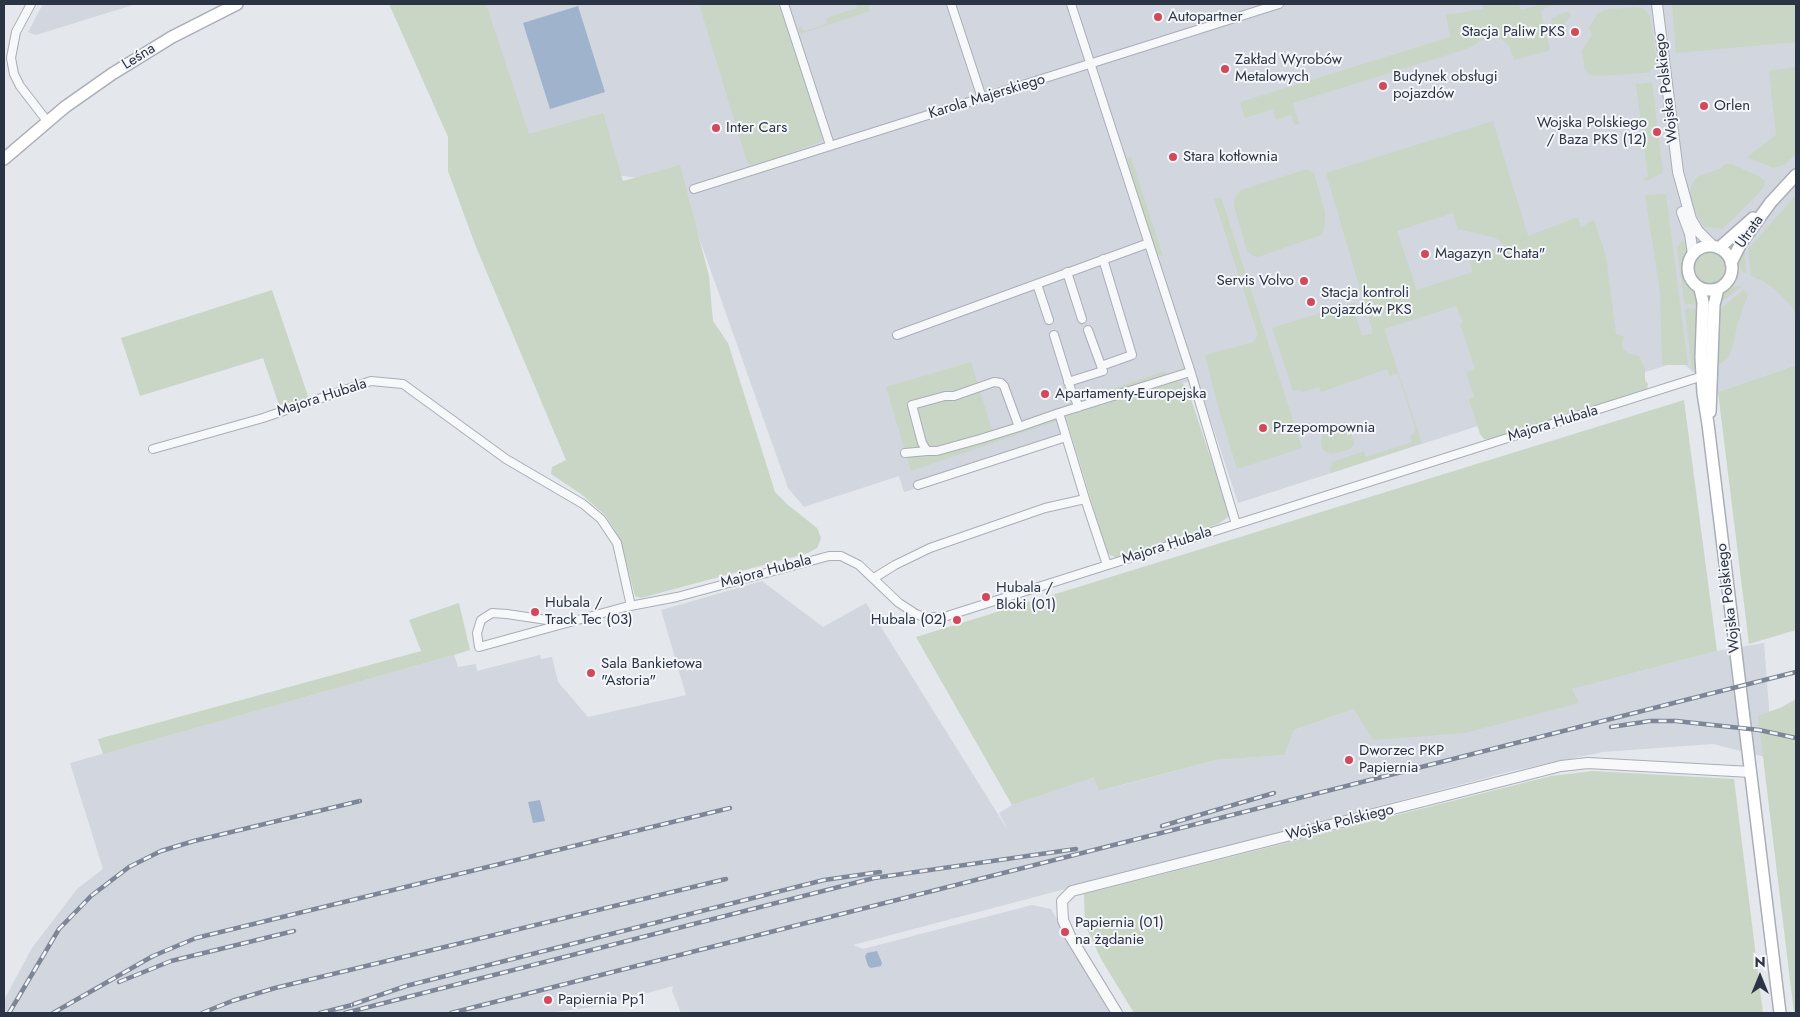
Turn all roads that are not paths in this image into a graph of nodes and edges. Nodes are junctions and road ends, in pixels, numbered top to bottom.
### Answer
1 (31, 4) edge
2 (237, 4) edge
3 (784, 4) edge
4 (951, 4) edge
5 (1071, 4) edge
6 (1279, 4) edge
7 (1658, 4) edge
8 (7, 58) edge
9 (1090, 64) junction
10 (982, 98) junction
11 (47, 121) junction
12 (830, 145) junction
13 (4, 159) edge
14 (1678, 172) junction
15 (1796, 175) edge
16 (694, 189) dead end
17 (1771, 202) junction
18 (1149, 243) junction
19 (1716, 247) junction
20 (1693, 254) junction
21 (1103, 259) junction
22 (1731, 263) junction
23 (1068, 272) junction
24 (1037, 284) junction
25 (1700, 289) junction
26 (1718, 289) junction
27 (1082, 319) dead end
28 (1049, 320) dead end
29 (1088, 330) dead end
30 (897, 335) dead end
31 (1054, 335) dead end
32 (1101, 366) junction
33 (1712, 369) junction
34 (1190, 372) junction
35 (1702, 378) junction
36 (1068, 382) junction
37 (1079, 407) junction
38 (1058, 413) junction
39 (1708, 424) junction
40 (1019, 427) junction
41 (1066, 437) junction
42 (152, 449) dead end
43 (927, 451) junction
44 (905, 453) dead end
45 (918, 485) dead end
46 (1085, 499) junction
47 (1236, 524) junction
48 (1107, 565) junction
49 (874, 578) junction
50 (631, 606) junction
51 (567, 623) junction
52 (1751, 772) junction
53 (1117, 1013) edge
54 (1780, 1013) edge

1 - 8 street
2 - 11 main road, Leśna
3 - 12 street
4 - 10 street
5 - 9 street
6 - 9 street, Karola Majerskiego
7 - 14 street, Wojska Polskiego
8 - 11 street
9 - 10 street, Karola Majerskiego
9 - 18 street
10 - 12 street, Karola Majerskiego
11 - 13 main road, Leśna
12 - 16 street, Karola Majerskiego
14 - 19 street, Wojska Polskiego
14 - 20 street, Wojska Polskiego
15 - 17 main road, Utrata
17 - 19 main road, Utrata
17 - 22 main road, Utrata
18 - 21 street
18 - 34 street
19 - 20 main road
19 - 22 main road
20 - 25 main road
21 - 23 street
21 - 32 street
22 - 26 main road
23 - 24 street
23 - 27 street
24 - 28 street
24 - 30 street
25 - 26 main road
25 - 35 main road
26 - 33 main road
29 - 32 street
31 - 36 street
32 - 36 street
33 - 35 street, Majora Hubala
33 - 39 main road
34 - 37 street
34 - 47 street
35 - 39 main road
35 - 47 street, Majora Hubala
36 - 37 street
37 - 38 street
38 - 40 street
38 - 41 street
39 - 52 main road, Wojska Polskiego
40 - 43 street
40 - 43 street
41 - 45 street
41 - 46 street
42 - 50 street, Majora Hubala
43 - 44 street
46 - 48 street
46 - 49 street
47 - 48 street, Majora Hubala
48 - 49 street, Majora Hubala
49 - 50 street, Majora Hubala
50 - 51 street, Majora Hubala
51 - 51 street, Majora Hubala
52 - 53 street, Wojska Polskiego
52 - 54 main road, Wojska Polskiego

